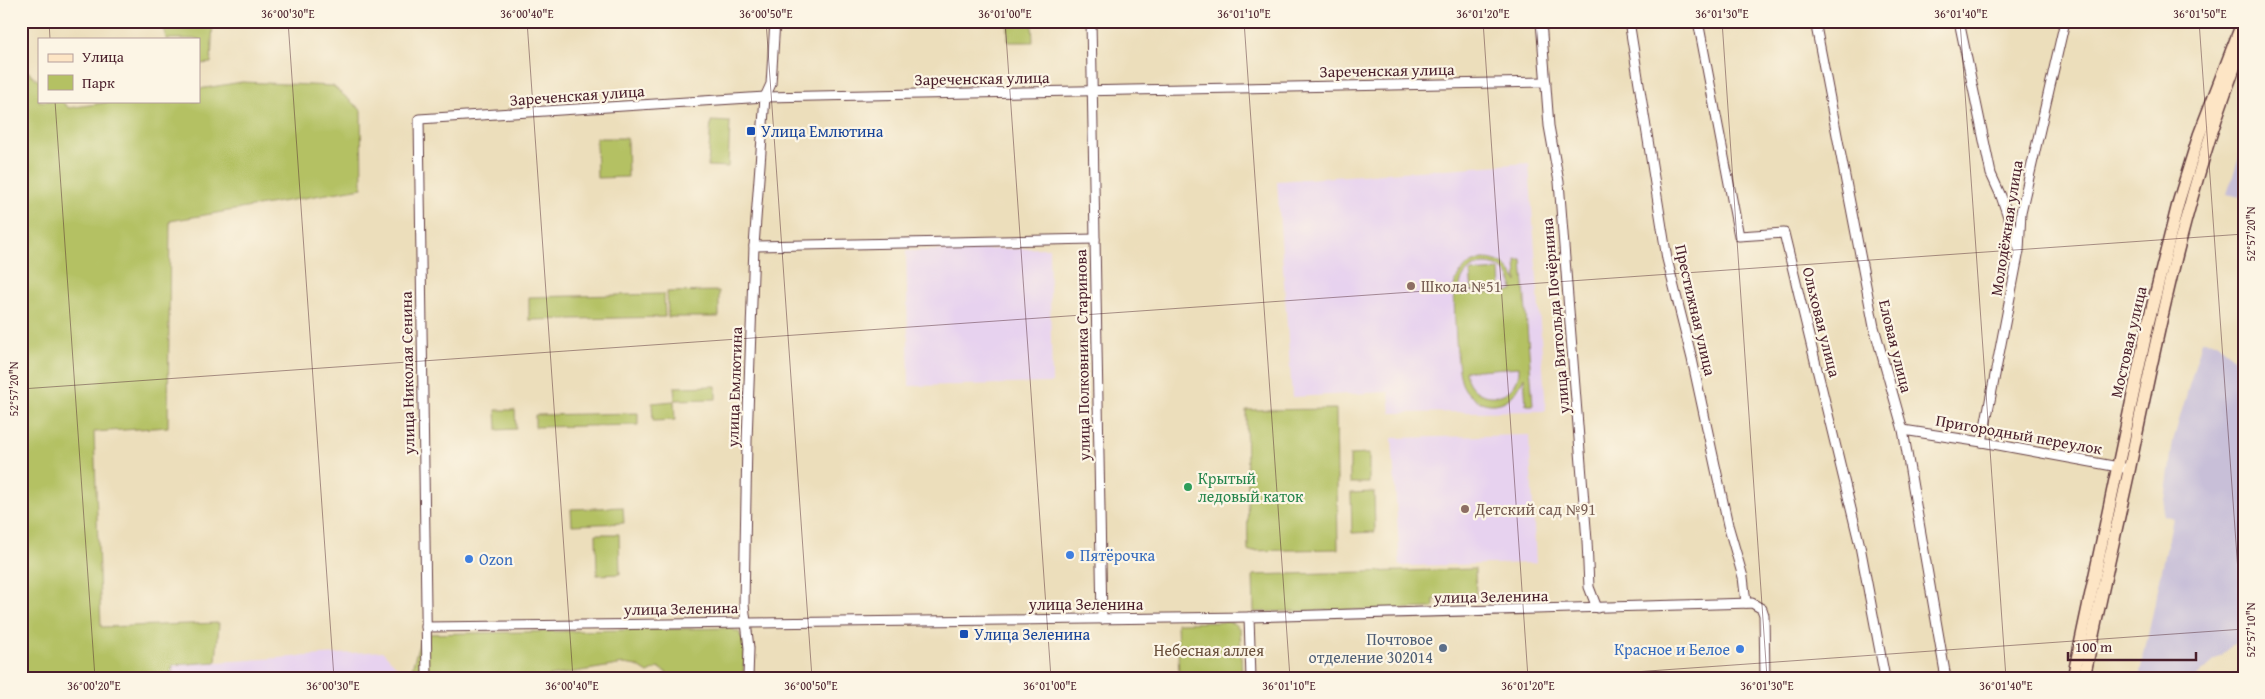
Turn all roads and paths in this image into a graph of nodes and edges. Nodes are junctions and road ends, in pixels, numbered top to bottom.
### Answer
1 (775, 21) edge
2 (1091, 21) edge
3 (1541, 21) edge
4 (1629, 21) edge
5 (1698, 21) edge
6 (1815, 21) edge
7 (1959, 21) edge
8 (2065, 21) edge
9 (2243, 21) edge
10 (2244, 43) edge
11 (1546, 82) junction
12 (1093, 91) junction
13 (765, 97) junction
14 (419, 119) joint
15 (1095, 239) junction
16 (754, 246) junction
17 (2019, 251) junction
18 (1903, 430) junction
19 (1982, 442) junction
20 (2117, 466) junction
21 (2129, 469) junction
22 (1746, 603) junction
23 (1597, 608) junction
24 (1250, 617) junction
25 (1102, 619) junction
26 (746, 622) junction
27 (426, 627) junction
28 (427, 678) edge
29 (748, 678) edge
30 (1251, 678) edge
31 (1765, 678) edge
32 (1885, 678) edge
33 (1946, 678) edge
34 (2073, 678) edge
35 (2084, 678) edge

1 - 13 street, улица Емлютина
2 - 12 street, улица Полковника Старинова
3 - 11 street, улица Витольда Почёрнина
4 - 22 street, Престижная улица
5 - 32 street, Ольховая улица
6 - 18 street, Еловая улица
7 - 17 street
8 - 17 street, Молодёжная улица
9 - 20 main road, Мостовая улица
10 - 21 main road, Мостовая улица
11 - 12 street, Зареченская улица
11 - 23 street, улица Витольда Почёрнина
12 - 13 street, Зареченская улица
12 - 15 street, улица Полковника Старинова
13 - 14 street, Зареченская улица
13 - 16 street, улица Емлютина
14 - 27 street, улица Николая Сенина
15 - 16 street
15 - 25 street, улица Полковника Старинова
16 - 26 street, улица Емлютина
17 - 19 street, Молодёжная улица
18 - 19 street, Пригородный переулок
18 - 33 street, Еловая улица
19 - 20 street, Пригородный переулок
20 - 21 street, Пригородный переулок
20 - 34 main road, Мостовая улица
21 - 35 main road, Мостовая улица
22 - 23 street, улица Зеленина
22 - 31 street
23 - 24 street, улица Зеленина
24 - 25 street, улица Зеленина
24 - 30 street
25 - 26 street, улица Зеленина
26 - 27 street, улица Зеленина
26 - 29 street, улица Емлютина
27 - 28 street, улица Николая Сенина

